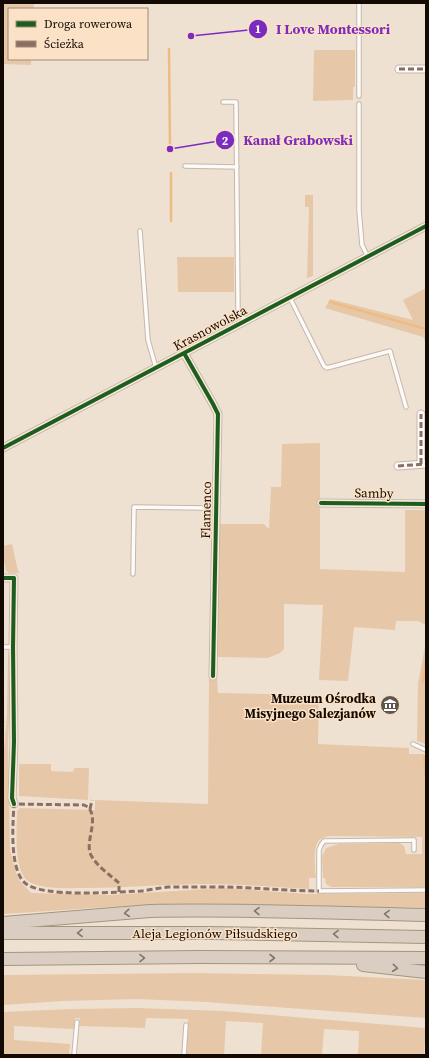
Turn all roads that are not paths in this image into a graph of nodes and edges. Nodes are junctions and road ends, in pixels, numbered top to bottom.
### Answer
1 (359, 3) edge
2 (399, 69) dead end
3 (426, 69) edge
4 (359, 96) dead end
5 (223, 102) dead end
6 (359, 104) dead end
7 (186, 166) dead end
8 (237, 167) junction
9 (426, 226) edge
10 (140, 231) dead end
11 (368, 257) junction
12 (290, 298) junction
13 (245, 321) junction
14 (184, 353) junction
15 (156, 368) junction
16 (406, 407) dead end
17 (421, 414) dead end
18 (3, 448) edge
19 (423, 464) edge
20 (398, 466) dead end
21 (321, 503) dead end
22 (426, 504) edge
23 (206, 508) dead end
24 (133, 574) dead end
25 (3, 578) edge
26 (3, 646) edge
27 (13, 647) junction
28 (212, 672) dead end
29 (413, 744) dead end
30 (426, 750) edge
31 (14, 804) dead end
32 (414, 850) dead end
33 (426, 890) edge
34 (426, 915) edge
35 (3, 923) edge
36 (3, 933) edge
37 (426, 937) edge
38 (315, 958) junction
39 (426, 958) edge
40 (3, 959) edge
41 (426, 972) edge
42 (77, 1022) dead end
43 (186, 1025) dead end
44 (74, 1055) edge
45 (184, 1055) edge

1 - 4 lane
2 - 3 street
5 - 8 lane
6 - 11 lane
7 - 8 lane
8 - 13 lane
9 - 11 street, Krasnowolska
10 - 15 lane
11 - 12 street, Krasnowolska
12 - 13 street, Krasnowolska
12 - 16 lane
13 - 14 street, Krasnowolska
14 - 15 street, Krasnowolska
14 - 28 street, Flamenco
15 - 18 street, Krasnowolska
17 - 19 street
19 - 20 street
21 - 22 street, Samby
23 - 24 lane
25 - 27 street
26 - 27 lane
27 - 31 street
29 - 30 lane
32 - 33 lane
34 -> 35 highway
37 -> 36 highway, Aleja Legionów Piłsudskiego
38 - 39 highway, Aleja Legionów Piłsudskiego
40 -> 38 highway, Aleja Legionów Piłsudskiego
38 -> 41 highway
42 - 44 lane
43 - 45 lane

